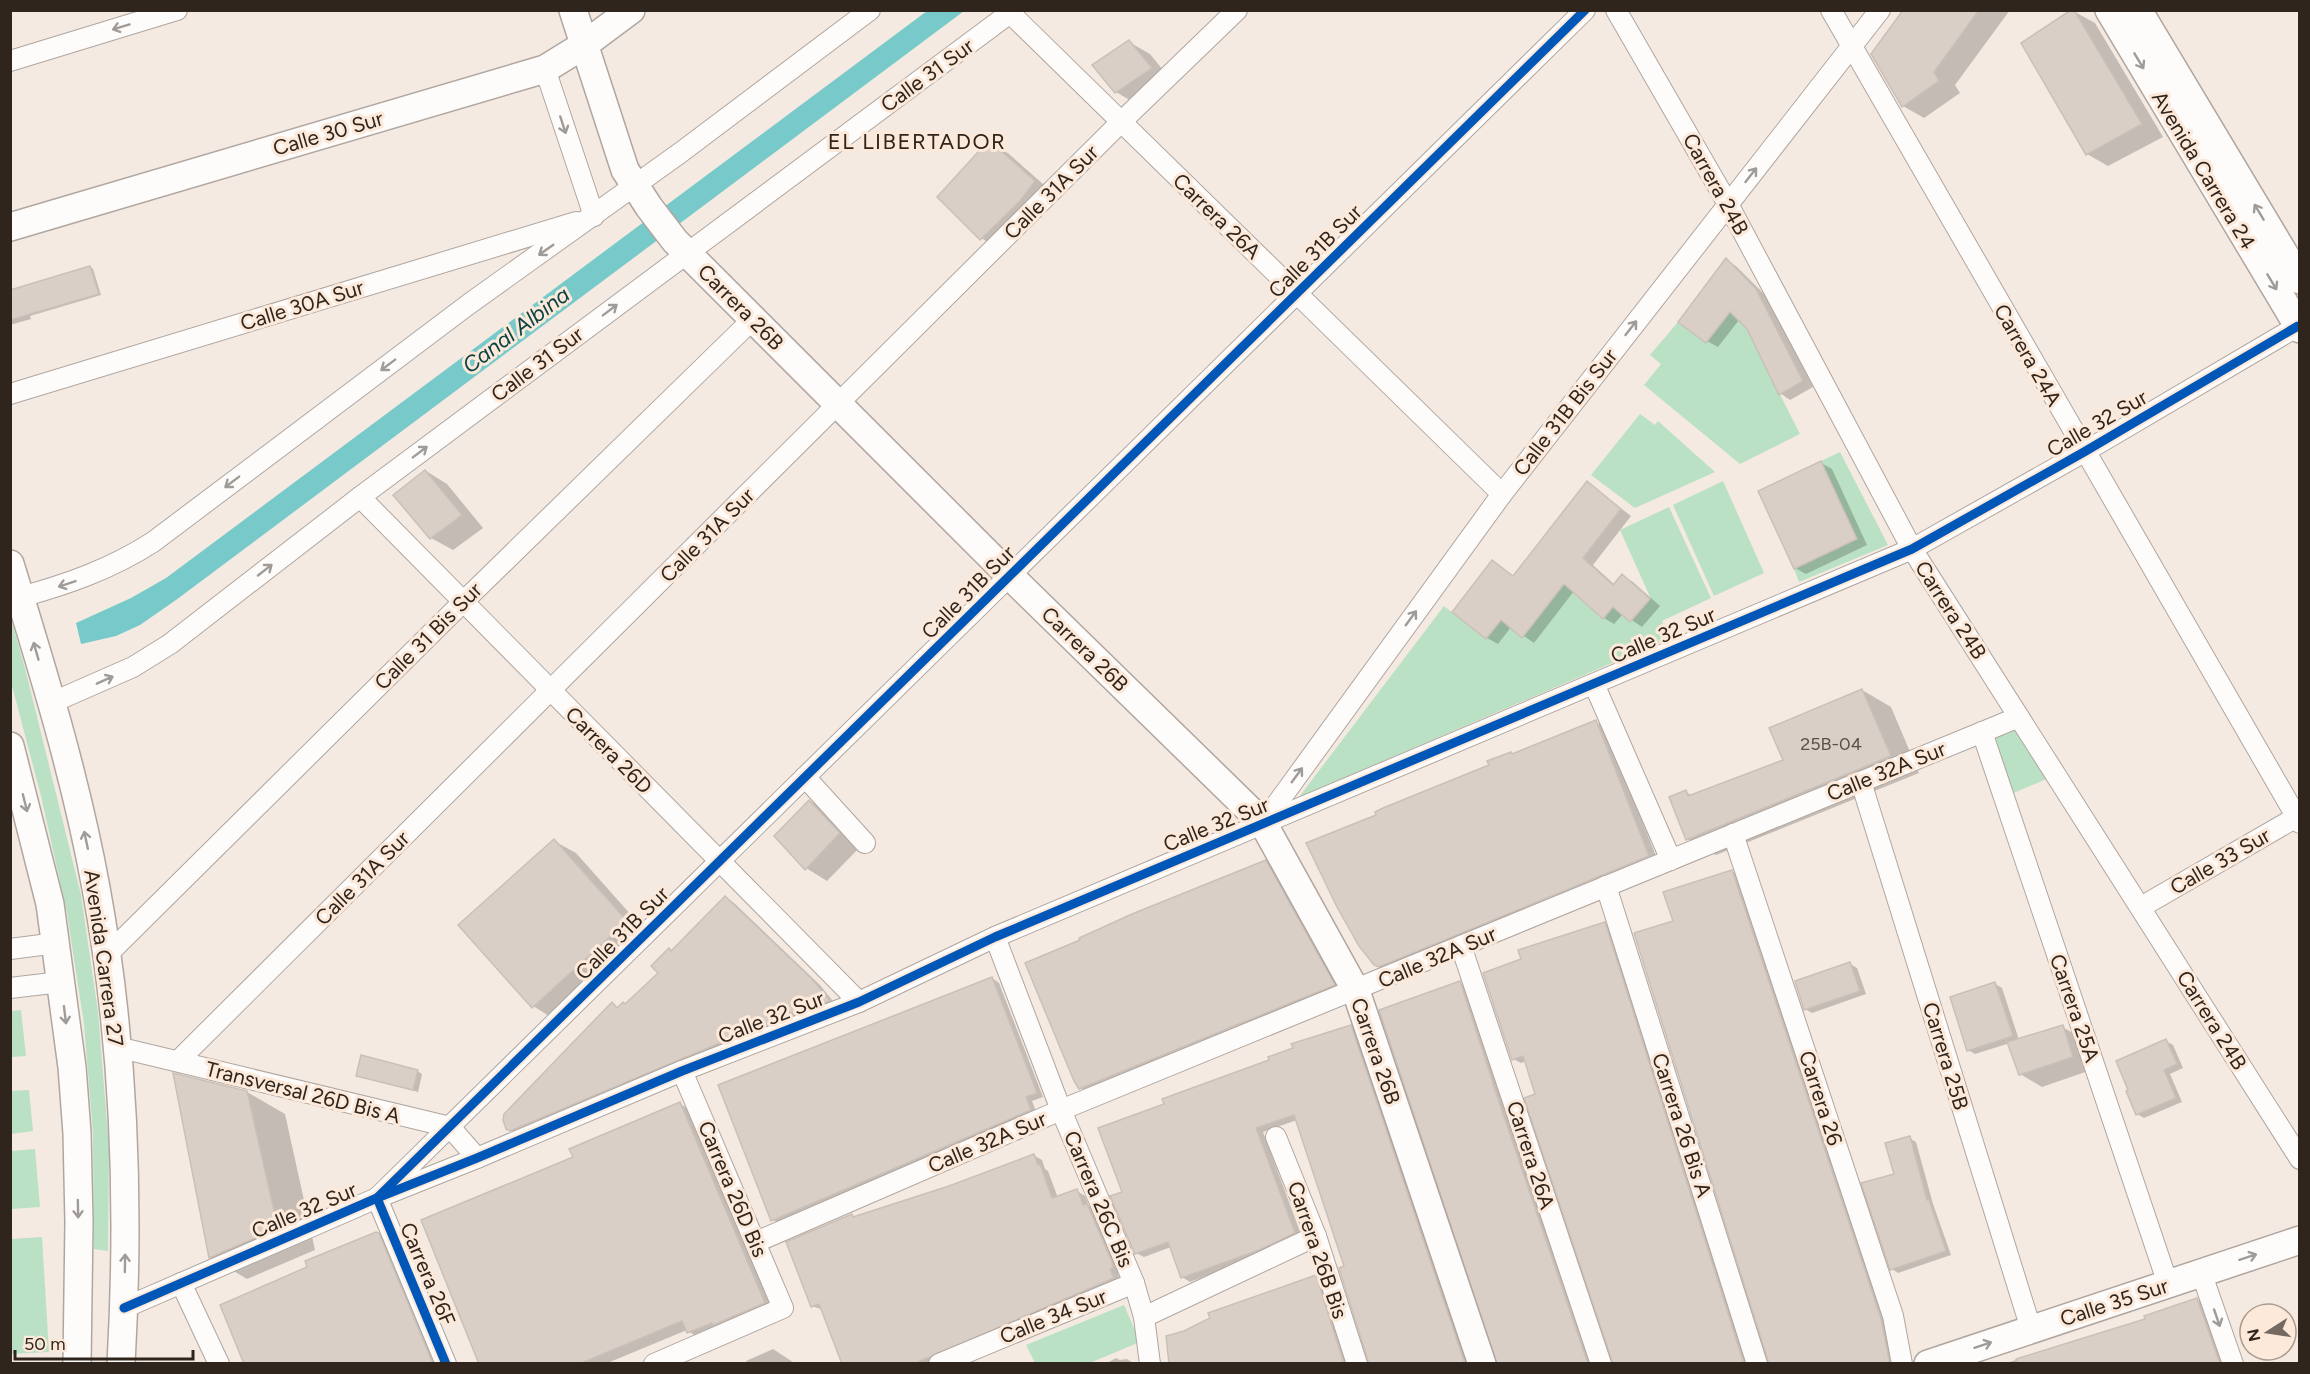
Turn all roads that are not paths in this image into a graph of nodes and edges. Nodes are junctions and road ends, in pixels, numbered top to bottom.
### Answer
1 (177, 10) edge
2 (573, 10) edge
3 (631, 10) edge
4 (870, 10) edge
5 (1237, 10) edge
6 (1584, 10) edge
7 (1616, 10) edge
8 (1831, 10) edge
9 (1880, 10) edge
10 (2109, 10) edge
11 (2138, 10) edge
12 (1012, 12) edge
13 (584, 45) junction
14 (1852, 46) junction
15 (10, 61) edge
16 (545, 69) junction
17 (1121, 122) junction
18 (642, 196) junction
19 (1728, 204) junction
20 (594, 216) junction
21 (10, 226) edge
22 (681, 247) junction
23 (2300, 280) edge
24 (1297, 294) junction
25 (753, 319) junction
26 (2299, 328) edge
27 (10, 394) edge
28 (838, 404) junction
29 (2084, 452) junction
30 (1502, 494) junction
31 (360, 497) junction
32 (1912, 549) junction
33 (10, 564) edge
34 (1010, 576) junction
35 (21, 597) junction
36 (463, 602) junction
37 (1593, 684) junction
38 (550, 690) junction
39 (51, 703) junction
40 (2019, 717) junction
41 (1982, 732) junction
42 (10, 746) edge
43 (805, 777) junction
44 (1861, 782) junction
45 (2298, 818) edge
46 (1263, 823) junction
47 (1733, 834) junction
48 (865, 843) dead end
49 (1671, 860) junction
50 (720, 862) junction
51 (1606, 886) junction
52 (2140, 907) junction
53 (995, 938) junction
54 (57, 944) junction
55 (1461, 946) junction
56 (10, 949) edge
57 (106, 956) junction
58 (61, 982) junction
59 (10, 988) edge
60 (1356, 991) junction
61 (859, 1002) junction
62 (117, 1047) junction
63 (178, 1061) junction
64 (682, 1071) junction
65 (1061, 1110) junction
66 (450, 1127) junction
67 (1276, 1137) dead end
68 (477, 1158) junction
69 (2300, 1159) edge
70 (377, 1198) junction
71 (1316, 1236) junction
72 (2300, 1240) edge
73 (756, 1242) junction
74 (2201, 1272) junction
75 (182, 1283) junction
76 (1134, 1283) junction
77 (2168, 1284) junction
78 (124, 1308) junction
79 (1144, 1317) junction
80 (2031, 1329) junction
81 (77, 1364) edge
82 (121, 1364) edge
83 (219, 1364) edge
84 (446, 1364) edge
85 (654, 1364) edge
86 (939, 1364) edge
87 (1150, 1364) edge
88 (1357, 1364) edge
89 (1482, 1364) edge
90 (1601, 1364) edge
91 (1757, 1364) edge
92 (1902, 1364) edge
93 (1928, 1364) edge
94 (2233, 1364) edge

1 -> 15 street
2 - 13 street, Carrera 26B
3 - 13 street, Calle 30 Sur
4 - 18 street
5 - 17 street, Calle 31A Sur
6 - 24 street, Calle 31B Sur
7 - 19 street, Carrera 24B
8 - 14 street, Carrera 24A
9 - 14 street, Calle 31B Bis Sur
10 -> 26 street, Avenida Carrera 24
23 -> 11 street, Avenida Carrera 24
12 - 17 street, Carrera 26A
12 - 22 street, Calle 31 Sur
13 - 16 street, Calle 30 Sur
13 - 18 street, Carrera 26B
19 -> 14 street, Calle 31B Bis Sur
14 - 29 street, Carrera 24A
16 -> 20 street
16 - 21 street, Calle 30 Sur
17 - 24 street, Carrera 26A
17 - 28 street, Calle 31A Sur
18 - 20 street
18 - 22 street, Carrera 26B
30 -> 19 street, Calle 31B Bis Sur
19 - 32 street, Carrera 24B
20 - 27 street, Calle 30A Sur
20 -> 35 street
22 - 25 street, Carrera 26B
31 -> 22 street, Calle 31 Sur
24 - 30 street, Carrera 26A
24 - 34 street, Calle 31B Sur
25 - 28 street, Carrera 26B
25 - 36 street, Calle 31 Bis Sur
26 - 29 street, Calle 32 Sur
28 - 34 street, Carrera 26B
28 - 38 street, Calle 31A Sur
29 - 32 street, Calle 32 Sur
29 - 45 street, Carrera 24A
46 -> 30 street, Calle 31B Bis Sur
31 - 36 street, Carrera 26D
39 -> 31 street, Calle 31 Sur
32 - 37 street, Calle 32 Sur
32 - 40 street, Carrera 24B
33 - 35 street, Avenida Carrera 27
34 - 43 street, Calle 31B Sur
34 - 46 street, Carrera 26B
39 -> 35 street, Avenida Carrera 27
36 - 38 street, Carrera 26D
36 - 57 street, Calle 31 Bis Sur
37 - 46 street, Calle 32 Sur
37 - 49 street
38 - 50 street, Carrera 26D
38 - 63 street, Calle 31A Sur
57 -> 39 street, Avenida Carrera 27
40 - 41 street, Calle 32A Sur
40 - 52 street, Carrera 24B
41 - 44 street, Calle 32A Sur
41 - 77 street, Carrera 25A
42 -> 54 street
43 - 48 street
43 - 50 street, Calle 31B Sur
44 - 47 street, Calle 32A Sur
44 - 80 street, Carrera 25B
45 - 52 street, Calle 33 Sur
46 - 53 street, Calle 32 Sur
46 - 60 street, Carrera 26B
47 - 49 street, Calle 32A Sur
47 - 92 street, Carrera 26
49 - 51 street, Calle 32A Sur
50 - 61 street, Carrera 26D
50 - 66 street, Calle 31B Sur
51 - 55 street, Calle 32A Sur
51 - 91 street, Carrera 26 Bis A
52 - 69 street, Carrera 24B
53 - 61 street, Calle 32 Sur
53 - 65 street, Carrera 26C Bis
54 - 56 street
54 - 58 street
55 - 60 street, Calle 32A Sur
55 - 90 street, Carrera 26A
57 - 62 street, Avenida Carrera 27
58 - 59 street
58 -> 81 street
60 - 65 street, Calle 32A Sur
60 - 89 street, Carrera 26B
61 - 64 street, Calle 32 Sur
62 - 63 street, Transversal 26D Bis A
78 -> 62 street, Avenida Carrera 27
63 - 66 street, Transversal 26D Bis A
64 - 68 street, Calle 32 Sur
64 - 73 street, Carrera 26D Bis
65 - 73 street, Calle 32A Sur
65 - 76 street, Carrera 26C Bis
66 - 68 street
66 - 70 street, Calle 31B Sur
67 - 71 street, Carrera 26B Bis
68 - 70 street, Calle 32 Sur
70 - 75 street, Calle 32 Sur
70 - 84 street, Carrera 26F
71 - 79 street
71 - 88 street, Carrera 26B Bis
74 -> 72 street, Calle 35 Sur
73 - 85 street, Carrera 26D Bis
74 - 77 street, Calle 35 Sur
74 -> 94 street
75 - 78 street, Calle 32 Sur
75 - 83 street
76 - 79 street, Carrera 26C Bis
76 - 86 street, Calle 34 Sur
77 - 80 street, Calle 35 Sur
78 - 82 street, Avenida Carrera 27
79 - 87 street, Carrera 26C Bis
93 -> 80 street, Calle 35 Sur

